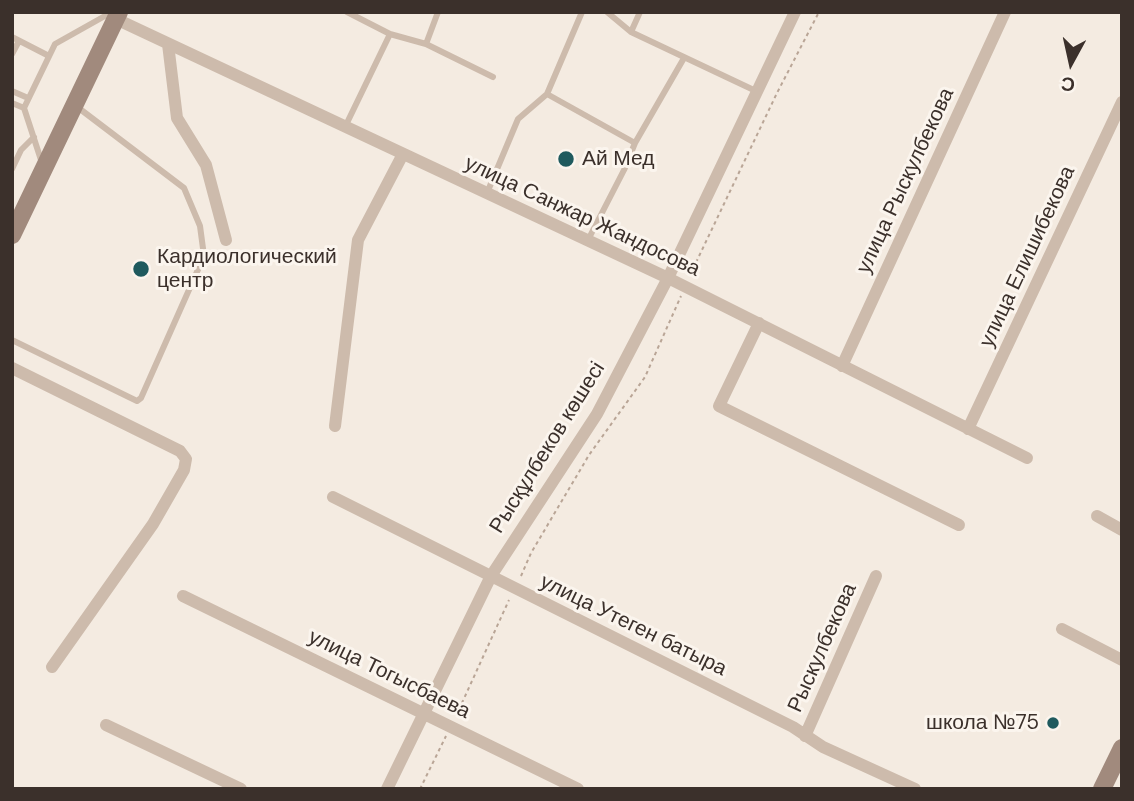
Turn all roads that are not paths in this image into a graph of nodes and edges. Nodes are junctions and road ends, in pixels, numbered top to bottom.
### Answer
1 (347, 12) edge
2 (439, 12) edge
3 (582, 12) edge
4 (607, 12) edge
5 (640, 12) edge
6 (795, 12) edge
7 (1005, 12) edge
8 (115, 15) edge
9 (631, 32) junction
10 (390, 34) junction
11 (15, 39) edge
12 (168, 44) junction
13 (426, 44) junction
14 (12, 54) edge
15 (49, 56) junction
16 (684, 58) junction
17 (493, 77) dead end
18 (12, 90) edge
19 (758, 92) junction
20 (547, 94) junction
21 (28, 99) junction
22 (1122, 102) edge
23 (12, 103) edge
24 (74, 105) junction
25 (24, 108) junction
26 (345, 127) junction
27 (34, 138) junction
28 (635, 143) junction
29 (12, 146) edge
30 (21, 150) junction
31 (403, 154) junction
32 (12, 169) edge
33 (44, 169) junction
34 (487, 193) junction
35 (12, 235) edge
36 (226, 240) dead end
37 (588, 240) junction
38 (668, 278) junction
39 (759, 323) junction
40 (12, 340) edge
41 (842, 366) junction
42 (12, 369) edge
43 (335, 426) dead end
44 (968, 429) junction
45 (1027, 458) dead end
46 (334, 497) dead end
47 (1097, 516) dead end
48 (959, 525) dead end
49 (1122, 530) edge
50 (491, 576) junction
51 (876, 576) dead end
52 (183, 596) dead end
53 (1062, 629) dead end
54 (1122, 660) edge
55 (52, 667) dead end
56 (423, 712) junction
57 (106, 725) dead end
58 (806, 736) junction
59 (1120, 758) edge
60 (241, 789) edge
61 (387, 789) edge
62 (578, 789) edge
63 (915, 789) edge
64 (1102, 789) edge

1 - 10 lane
2 - 13 lane
3 - 20 lane
4 - 9 lane
5 - 9 lane
6 - 19 street, Рысқұлбеков көшесі
7 - 41 street, улица Рыскулбекова
8 - 12 street, улица Санжар Жандосова
8 - 15 lane
8 - 24 main road
9 - 16 lane
10 - 13 lane
10 - 26 lane
11 - 14 lane
11 - 15 lane
12 - 26 street, улица Санжар Жандосова
12 - 36 street
13 - 17 lane
15 - 21 lane
16 - 19 lane
16 - 28 lane
18 - 21 lane
19 - 38 street, Рысқұлбеков көшесі
20 - 28 lane
20 - 34 lane
21 - 25 lane
22 - 44 street, улица Елишибекова
23 - 25 lane
24 - 33 main road
24 - 40 lane
25 - 27 lane
26 - 31 street, улица Санжар Жандосова
27 - 30 lane
27 - 33 lane
28 - 37 lane
29 - 30 lane
30 - 32 lane
31 - 34 street, улица Санжар Жандосова
31 - 43 street
33 - 35 main road
34 - 37 street, улица Санжар Жандосова
37 - 38 street, улица Санжар Жандосова
38 - 39 street, улица Санжар Жандосова
38 - 50 street, Рысқұлбеков көшесі
39 - 41 street, улица Санжар Жандосова
39 - 48 street
41 - 44 street, улица Санжар Жандосова
42 - 55 street
44 - 45 street, улица Санжар Жандосова
46 - 50 street, улица Утеген батыра
47 - 49 street
50 - 56 street, Рысқұлбеков көшесі
50 - 58 street, улица Утеген батыра
51 - 58 street, Рыскулбекова
52 - 56 street, улица Тогысбаева
53 - 54 street
56 - 61 street, Рысқұлбеков көшесі
56 - 62 street, улица Тогысбаева
57 - 60 street
58 - 63 street, улица Утеген батыра
59 - 64 main road

